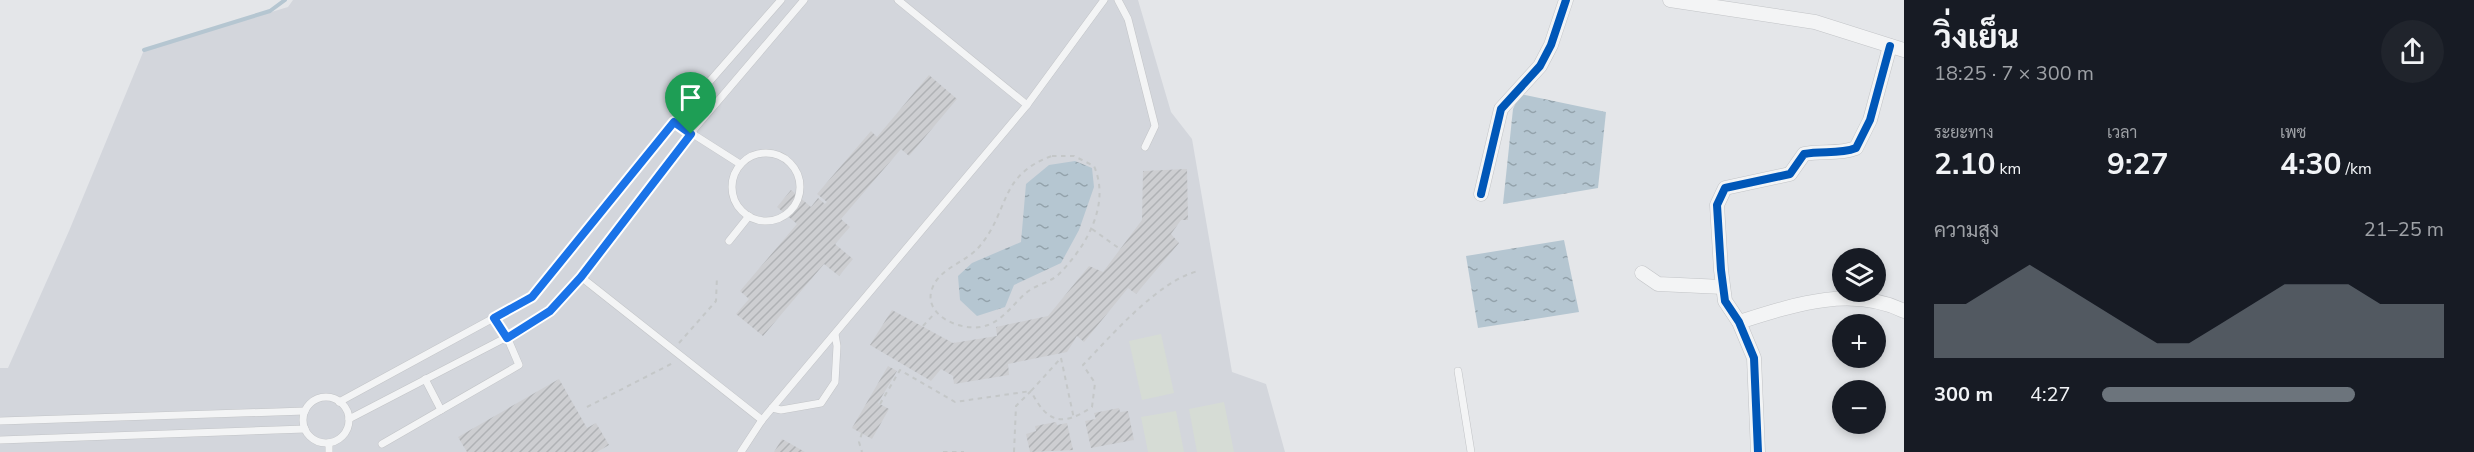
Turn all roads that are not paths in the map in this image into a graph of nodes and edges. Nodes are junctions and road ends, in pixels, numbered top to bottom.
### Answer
1 (781, 0) edge
2 (804, 0) edge
3 (898, 0) edge
4 (1104, 0) edge
5 (1118, 0) edge
6 (1566, 0) edge
7 (1670, 0) edge
8 (1897, 48) edge
9 (1027, 105) junction
10 (674, 122) junction
11 (691, 134) junction
12 (1145, 147) dead end
13 (740, 164) junction
14 (1480, 194) dead end
15 (749, 216) junction
16 (729, 241) dead end
17 (1642, 273) dead end
18 (581, 277) junction
19 (1723, 287) junction
20 (1904, 311) edge
21 (494, 318) junction
22 (1740, 322) junction
23 (834, 334) junction
24 (507, 338) junction
25 (1458, 371) dead end
26 (425, 379) junction
27 (339, 402) junction
28 (772, 408) junction
29 (441, 410) junction
30 (305, 411) junction
31 (349, 420) junction
32 (762, 420) junction
33 (0, 421) edge
34 (305, 429) junction
35 (0, 440) edge
36 (329, 443) junction
37 (382, 444) dead end
38 (329, 452) edge
39 (741, 452) edge
40 (1471, 452) edge
41 (1758, 452) edge

1 - 10 lane
2 - 11 lane
3 - 9 lane
4 - 9 lane
5 - 12 lane
6 - 14 street
7 - 8 street
8 - 19 street
9 - 23 lane
10 - 11 lane
10 - 21 lane
11 - 13 lane
11 - 18 lane
13 - 15 lane
13 - 15 lane
15 - 16 lane
17 - 19 street
18 - 24 lane
18 - 32 lane
19 - 22 street
20 - 22 street
21 - 24 lane
21 - 27 lane
22 - 41 street
23 - 28 lane
23 - 28 lane
24 - 26 lane
24 - 29 lane
25 - 40 lane
26 - 29 lane
26 - 31 lane
27 - 30 lane
27 - 31 lane
28 - 32 lane
29 - 37 lane
30 - 33 lane
30 - 34 lane
31 - 36 lane
32 - 39 lane
34 - 35 lane
34 - 36 lane
36 - 38 lane

